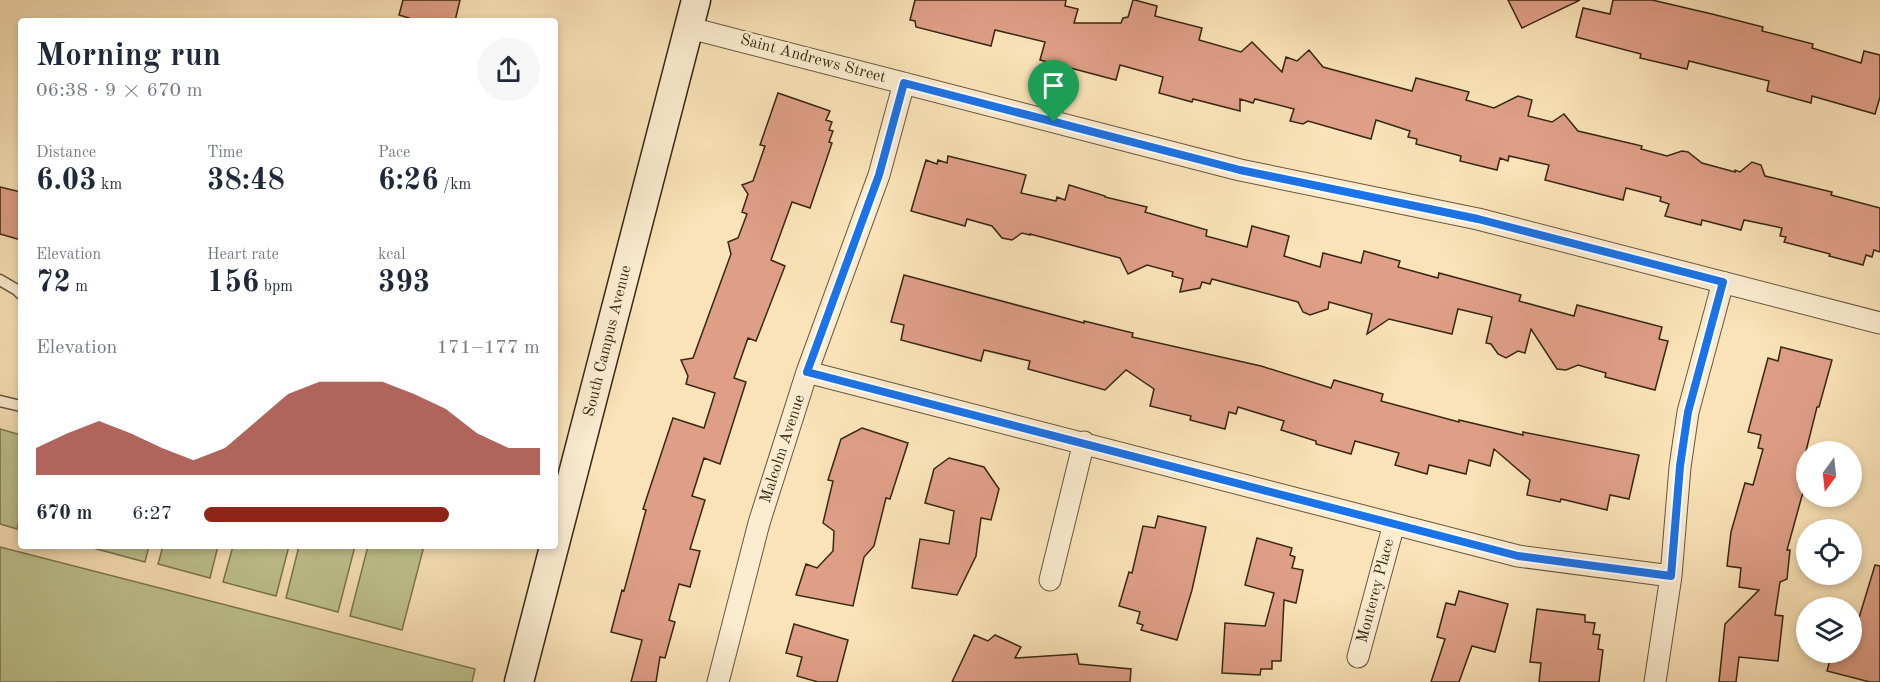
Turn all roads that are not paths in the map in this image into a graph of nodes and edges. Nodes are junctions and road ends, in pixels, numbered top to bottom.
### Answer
1 (696, 0) edge
2 (690, 28) junction
3 (904, 83) junction
4 (0, 280) edge
5 (1723, 282) junction
6 (18, 291) edge
7 (1880, 323) edge
8 (807, 372) junction
9 (0, 401) edge
10 (18, 405) edge
11 (1084, 442) junction
12 (558, 523) edge
13 (1394, 524) junction
14 (552, 549) edge
15 (1671, 576) junction
16 (1050, 580) dead end
17 (1358, 657) dead end
18 (519, 682) edge
19 (718, 682) edge
20 (1655, 682) edge

1 - 2 street, South Campus Avenue
2 - 3 street, Saint Andrews Street
2 - 12 street, South Campus Avenue
3 - 5 street, Saint Andrews Street
3 - 8 street, Malcolm Avenue
4 - 6 lane
5 - 7 street, Saint Andrews Street
5 - 15 street
8 - 11 street
8 - 19 street, Malcolm Avenue
9 - 10 lane
11 - 13 street
11 - 16 street
13 - 15 street
13 - 17 street, Monterey Place
14 - 18 street, South Campus Avenue
15 - 20 street

